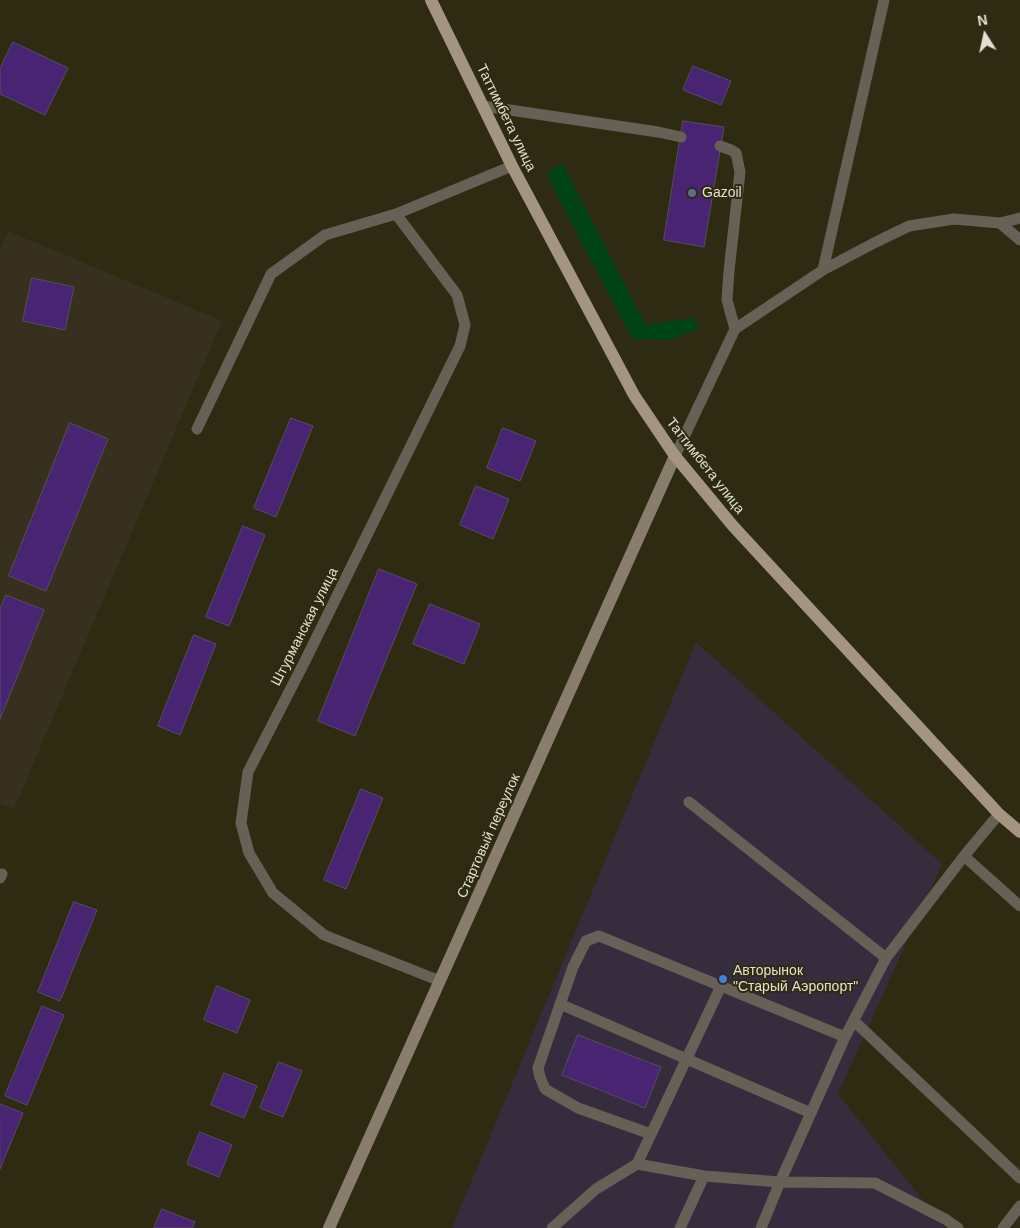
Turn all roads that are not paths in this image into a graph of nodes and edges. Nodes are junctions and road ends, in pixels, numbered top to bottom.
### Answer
1 (431, 0) edge
2 (884, 0) edge
3 (483, 106) junction
4 (681, 137) dead end
5 (720, 146) dead end
6 (512, 166) junction
7 (396, 214) junction
8 (1020, 218) edge
9 (1000, 223) junction
10 (1020, 240) edge
11 (823, 270) junction
12 (736, 329) junction
13 (197, 429) dead end
14 (675, 456) junction
15 (689, 802) dead end
16 (999, 814) junction
17 (1020, 832) edge
18 (964, 856) junction
19 (1020, 906) edge
20 (886, 958) junction
21 (440, 981) junction
22 (721, 986) junction
23 (560, 1004) junction
24 (854, 1021) junction
25 (845, 1037) junction
26 (687, 1059) junction
27 (811, 1113) junction
28 (651, 1134) junction
29 (637, 1164) junction
30 (704, 1176) junction
31 (1020, 1178) edge
32 (780, 1182) junction
33 (1020, 1206) edge
34 (329, 1228) edge
35 (552, 1228) edge
36 (680, 1228) edge
37 (762, 1228) edge
38 (958, 1228) edge
39 (1004, 1228) edge

1 - 3 main road, Таттимбета улица
2 - 11 lane
3 - 4 lane
3 - 6 main road, Таттимбета улица
5 - 12 lane
6 - 7 lane
6 - 14 main road, Таттимбета улица
7 - 13 lane
7 - 21 lane, Штурманская улица
8 - 9 lane
9 - 10 lane
9 - 11 lane
11 - 12 lane
12 - 14 lane
14 - 16 main road, Таттимбета улица
14 - 21 street, Стартовый переулок
15 - 20 lane
16 - 17 main road, Таттимбета улица
16 - 18 lane
18 - 19 lane
18 - 20 lane
20 - 24 lane
21 - 34 street, Стартовый переулок
22 - 23 lane
22 - 25 lane
22 - 26 lane
23 - 26 lane
23 - 28 lane
24 - 25 lane
24 - 31 lane
25 - 27 lane
26 - 27 lane
26 - 28 lane
27 - 32 lane
28 - 29 lane
29 - 30 lane
29 - 35 lane
30 - 32 lane
30 - 36 lane
32 - 37 lane
32 - 38 lane
33 - 39 lane

